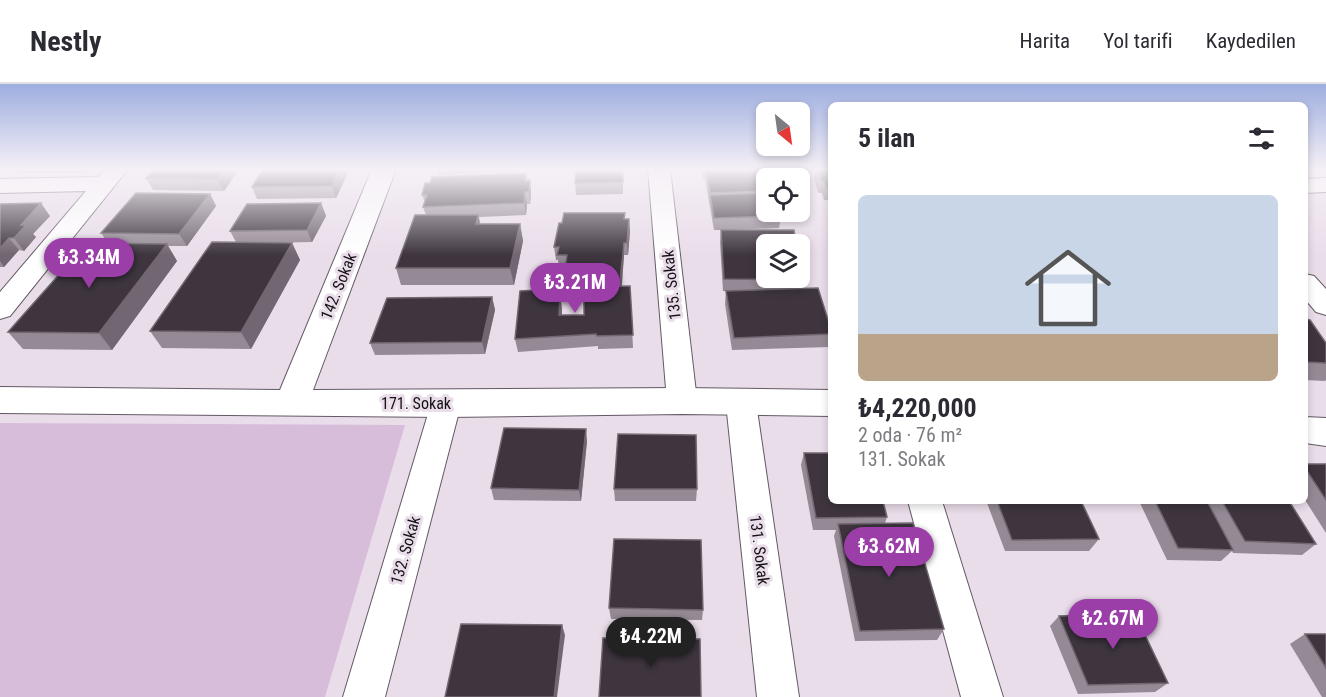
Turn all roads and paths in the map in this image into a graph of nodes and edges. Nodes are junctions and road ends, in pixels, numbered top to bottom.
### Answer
1 (92, 198) edge
2 (373, 198) edge
3 (662, 198) edge
4 (1308, 285) edge
5 (1326, 306) edge
6 (0, 310) edge
7 (0, 400) edge
8 (682, 401) junction
9 (292, 402) junction
10 (741, 403) junction
11 (828, 403) edge
12 (446, 404) junction
13 (1308, 429) edge
14 (1326, 432) edge
15 (926, 504) edge
16 (364, 697) edge
17 (778, 697) edge
18 (982, 697) edge

1 - 6 street
2 - 9 street, 142. Sokak
3 - 8 street, 135. Sokak
4 - 5 street
7 - 9 street, 171. Sokak
8 - 10 street, 171. Sokak
8 - 12 street, 171. Sokak
9 - 12 street, 171. Sokak
10 - 11 street, 171. Sokak
10 - 17 street, 131. Sokak
12 - 16 street, 132. Sokak
13 - 14 street
15 - 18 street

